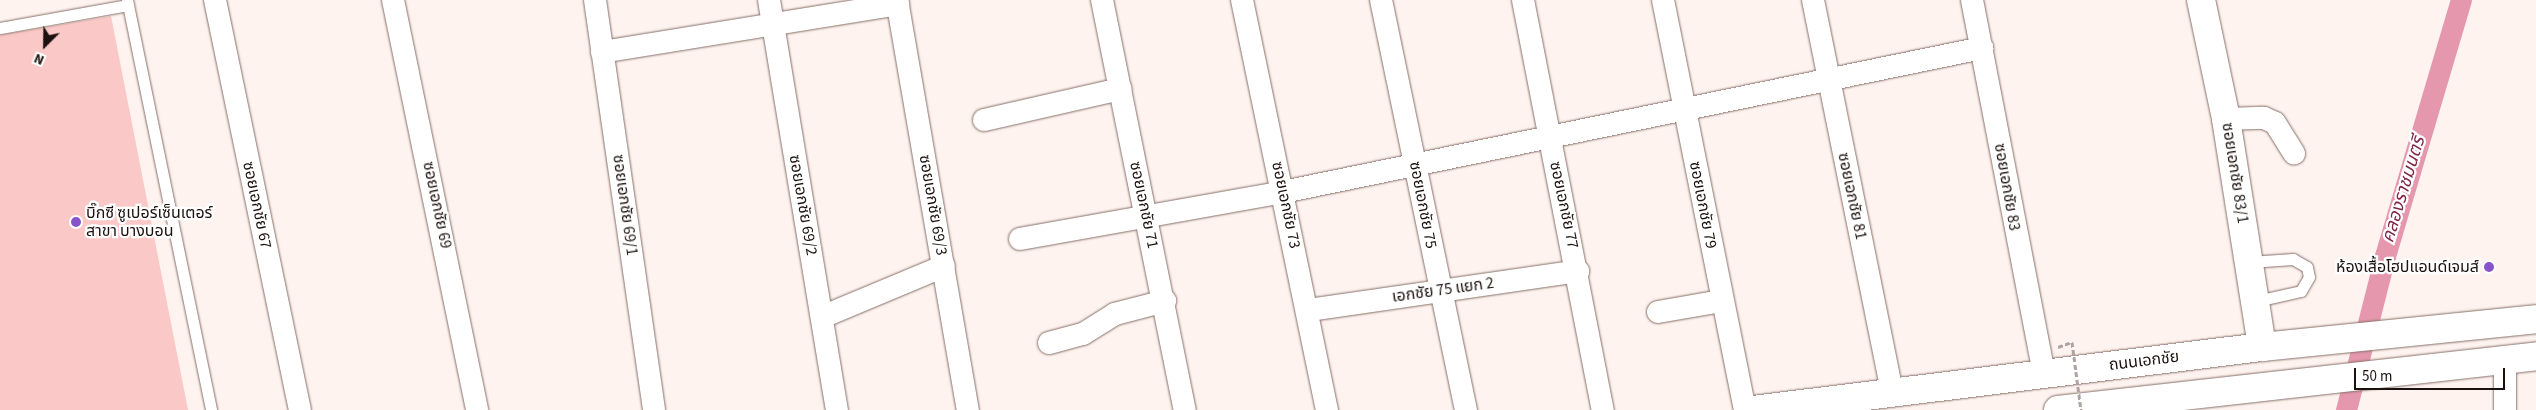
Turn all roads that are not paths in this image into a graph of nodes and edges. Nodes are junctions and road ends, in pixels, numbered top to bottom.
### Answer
1 (214, 0) edge
2 (394, 0) edge
3 (594, 0) edge
4 (769, 0) edge
5 (1102, 0) edge
6 (1242, 0) edge
7 (1381, 0) edge
8 (1523, 0) edge
9 (1663, 0) edge
10 (1813, 0) edge
11 (1972, 0) edge
12 (2201, 0) edge
13 (897, 2) edge
14 (128, 3) edge
15 (773, 26) junction
16 (0, 28) edge
17 (1982, 48) junction
18 (602, 52) junction
19 (1828, 80) junction
20 (1121, 89) junction
21 (1685, 109) junction
22 (2226, 119) junction
23 (984, 120) dead end
24 (1550, 135) junction
25 (2294, 154) dead end
26 (1416, 165) junction
27 (1283, 192) junction
28 (1146, 215) junction
29 (1020, 239) dead end
30 (2249, 262) junction
31 (944, 266) junction
32 (1578, 271) junction
33 (1440, 290) junction
34 (1165, 301) junction
35 (1722, 301) junction
36 (2257, 301) junction
37 (1309, 310) junction
38 (1658, 312) dead end
39 (822, 317) junction
40 (2536, 319) edge
41 (1049, 343) dead end
42 (2262, 347) junction
43 (2536, 356) edge
44 (2505, 359) junction
45 (2044, 373) junction
46 (1892, 391) junction
47 (2218, 400) edge
48 (211, 410) edge
49 (300, 410) edge
50 (477, 410) edge
51 (654, 410) edge
52 (837, 410) edge
53 (968, 410) edge
54 (1185, 410) edge
55 (1327, 410) edge
56 (1466, 410) edge
57 (1603, 410) edge
58 (1745, 410) edge
59 (1753, 410) edge
60 (2058, 410) edge
61 (2505, 410) edge

1 - 49 street, ซอยเอกชัย 67
2 - 50 street, ซอยเอกชัย 69
3 - 18 street, ซอยเอกชัย 69/1
4 - 15 street, ซอยเอกชัย 69/2
5 - 20 street, ซอยเอกชัย 71
6 - 27 street, ซอยเอกชัย 73
7 - 26 street, ซอยเอกชัย 75
8 - 24 street, ซอยเอกชัย 77
9 - 21 street, ซอยเอกชัย 79
10 - 19 street, ซอยเอกชัย 81
11 - 17 street, ซอยเอกชัย 83
12 - 22 main road, ซอยเอกชัย 83/1
13 - 15 street
13 - 31 street, ซอยเอกชัย 69/3
14 - 16 lane
14 - 48 lane
15 - 18 street
15 - 39 street, ซอยเอกชัย 69/2
17 - 19 street
17 - 45 street, ซอยเอกชัย 83
18 - 51 street, ซอยเอกชัย 69/1
19 - 21 street
19 - 46 street, ซอยเอกชัย 81
20 - 23 street
20 - 28 street, ซอยเอกชัย 71
21 - 24 street
21 - 35 street, ซอยเอกชัย 79
22 - 25 street
22 - 30 main road, ซอยเอกชัย 83/1
24 - 26 street
24 - 32 street, ซอยเอกชัย 77
26 - 27 street
26 - 33 street, ซอยเอกชัย 75
27 - 28 street
27 - 37 street, ซอยเอกชัย 73
28 - 29 street
28 - 34 street, ซอยเอกชัย 71
30 - 36 main road, ซอยเอกชัย 83/1
30 - 36 lane
31 - 39 street
31 - 53 street, ซอยเอกชัย 69/3
32 - 33 street, เอกชัย 75 แยก 2
32 - 57 street, ซอยเอกชัย 77
33 - 37 street, เอกชัย 75 แยก 2
33 - 56 street, ซอยเอกชัย 75
34 - 41 street
34 - 54 street, ซอยเอกชัย 71
35 - 38 street
35 - 58 street, ซอยเอกชัย 79
36 - 42 main road, ซอยเอกชัย 83/1
37 - 55 street, ซอยเอกชัย 73
39 - 52 street, ซอยเอกชัย 69/2
40 - 42 main road, ถนนเอกชัย
42 - 45 main road, ถนนเอกชัย
43 - 44 main road
44 - 47 main road
44 - 61 street
45 - 46 main road, ถนนเอกชัย
46 - 59 main road, ถนนเอกชัย
47 - 60 main road

